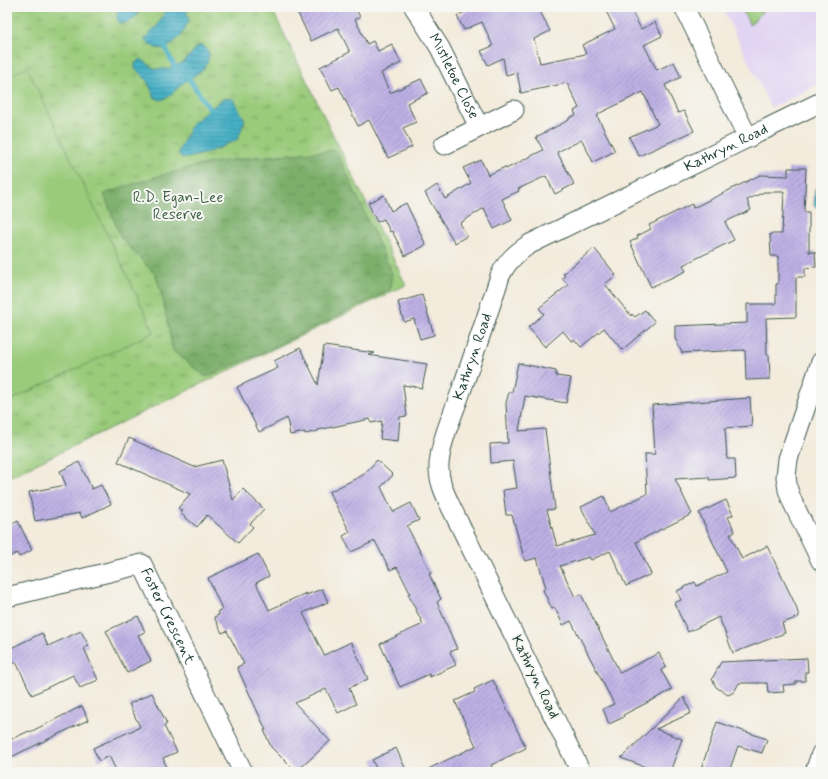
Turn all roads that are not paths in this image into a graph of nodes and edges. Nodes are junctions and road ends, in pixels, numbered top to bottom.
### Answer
1 (414, 7) edge
2 (684, 7) edge
3 (821, 102) edge
4 (514, 110) dead end
5 (480, 127) junction
6 (748, 138) junction
7 (444, 145) dead end
8 (821, 362) edge
9 (821, 561) edge
10 (7, 597) edge
11 (821, 754) edge
12 (242, 772) edge
13 (580, 772) edge
14 (815, 772) edge

1 - 5 street, Mistletoe Close
2 - 6 street
3 - 6 street, Kathryn Road
4 - 5 street, Mistletoe Close
5 - 7 street, Mistletoe Close
6 - 13 street, Kathryn Road
8 - 9 street
10 - 12 street, Foster Crescent
11 - 14 street

